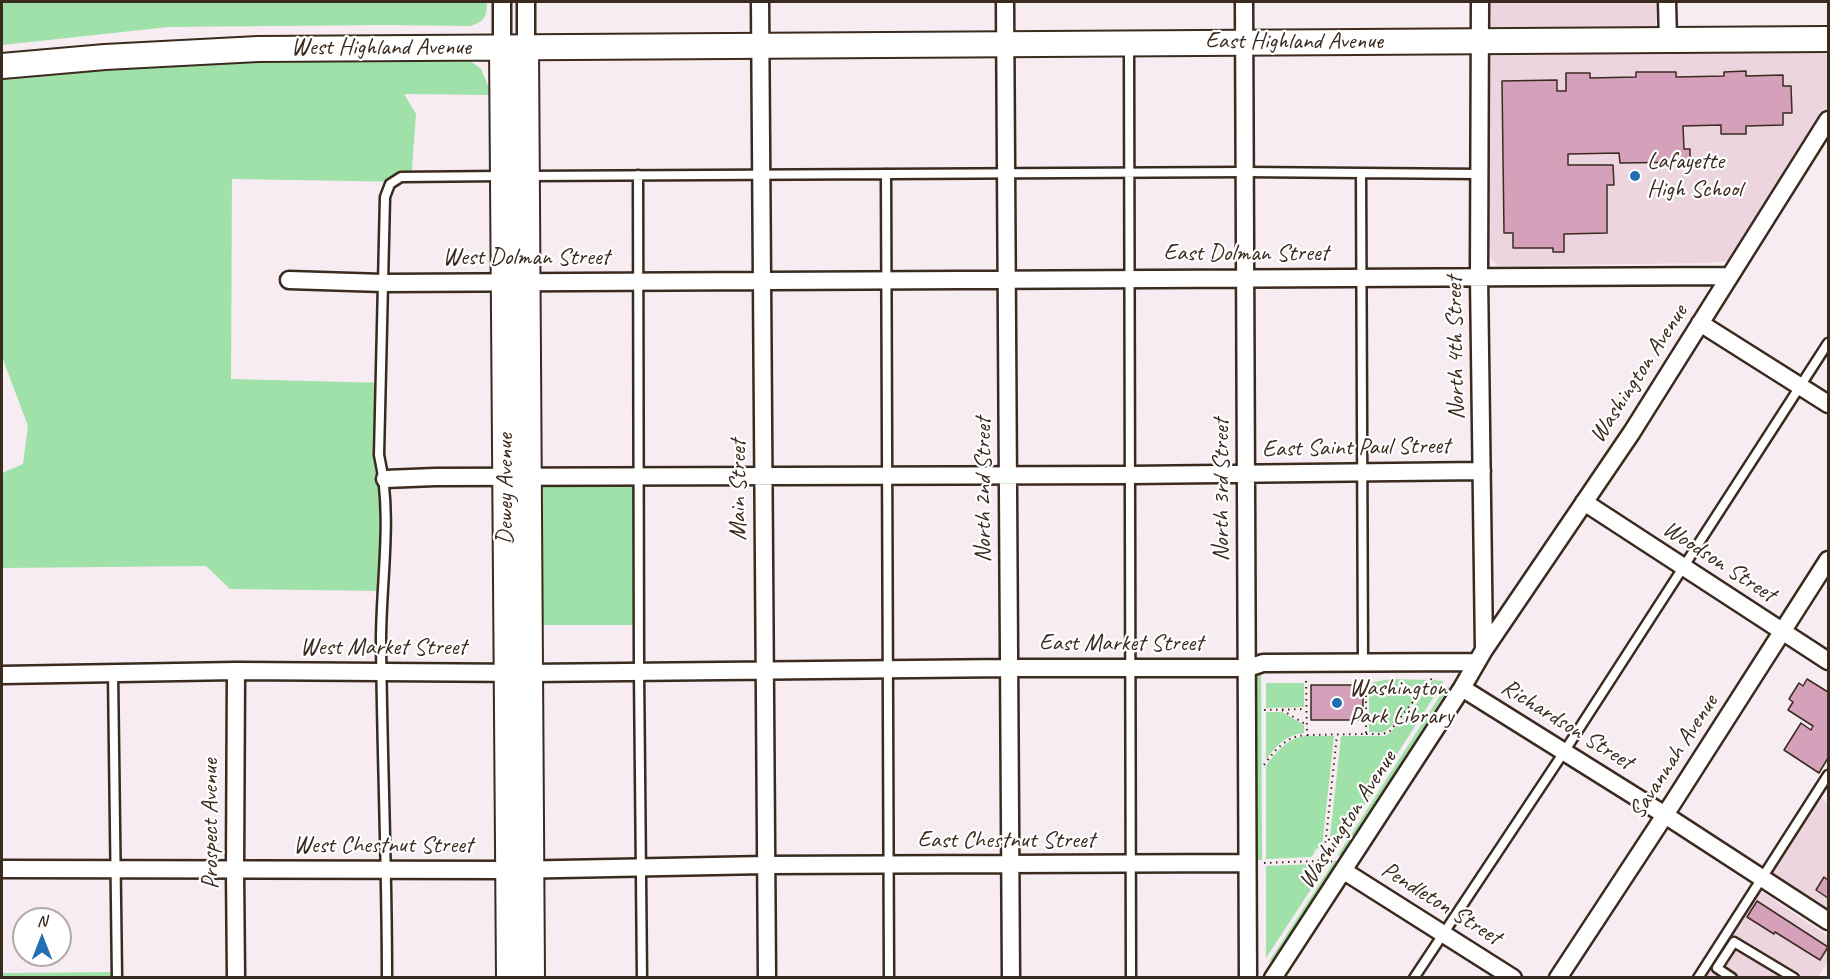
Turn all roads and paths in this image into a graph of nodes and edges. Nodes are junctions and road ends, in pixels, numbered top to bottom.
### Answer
1 (502, 2) edge
2 (526, 2) edge
3 (760, 2) edge
4 (1005, 2) edge
5 (1244, 2) edge
6 (1480, 2) edge
7 (1667, 2) edge
8 (1828, 39) edge
9 (1479, 40) junction
10 (1668, 40) junction
11 (1244, 42) junction
12 (1129, 43) junction
13 (760, 44) junction
14 (1005, 44) junction
15 (502, 47) junction
16 (526, 47) junction
17 (2, 66) edge
18 (1828, 120) edge
19 (1823, 139) edge
20 (1244, 172) junction
21 (1360, 173) junction
22 (886, 174) junction
23 (1130, 174) junction
24 (1480, 174) junction
25 (638, 175) junction
26 (761, 175) junction
27 (1007, 175) junction
28 (515, 176) junction
29 (1730, 276) junction
30 (1479, 277) junction
31 (1007, 278) junction
32 (1128, 278) junction
33 (1362, 278) junction
34 (887, 279) junction
35 (1245, 279) junction
36 (289, 280) dead end
37 (763, 280) junction
38 (516, 281) junction
39 (639, 282) junction
40 (383, 283) junction
41 (1700, 323) junction
42 (1828, 343) edge
43 (1800, 387) junction
44 (1828, 405) edge
45 (1482, 471) junction
46 (1361, 472) junction
47 (1246, 474) junction
48 (888, 475) junction
49 (1009, 475) junction
50 (1131, 475) junction
51 (763, 476) junction
52 (518, 477) junction
53 (640, 477) junction
54 (384, 479) junction
55 (1584, 502) junction
56 (1828, 561) edge
57 (1683, 567) junction
58 (1783, 632) junction
59 (1480, 656) junction
60 (1828, 661) edge
61 (1363, 663) junction
62 (1009, 668) junction
63 (1132, 668) junction
64 (1248, 668) junction
65 (889, 669) junction
66 (236, 671) junction
67 (113, 672) junction
68 (382, 672) junction
69 (639, 672) junction
70 (763, 672) junction
71 (518, 673) junction
72 (2, 675) edge
73 (1432, 678) dead end
74 (1306, 681) dead end
75 (1366, 681) dead end
76 (1462, 688) junction
77 (1306, 709) junction
78 (1264, 710) dead end
79 (1282, 710) junction
80 (1306, 725) junction
81 (1366, 734) junction
82 (1307, 735) junction
83 (1337, 735) junction
84 (1564, 752) junction
85 (1264, 765) dead end
86 (1828, 775) edge
87 (1665, 815) junction
88 (1324, 857) junction
89 (1247, 863) junction
90 (1264, 863) dead end
91 (1131, 864) junction
92 (765, 865) junction
93 (1010, 865) junction
94 (890, 866) junction
95 (1338, 866) junction
96 (2, 869) edge
97 (115, 869) junction
98 (387, 869) junction
99 (642, 869) junction
100 (520, 870) junction
101 (234, 871) junction
102 (1761, 877) junction
103 (1828, 921) edge
104 (1444, 933) junction
105 (117, 978) edge
106 (236, 978) edge
107 (387, 978) edge
108 (509, 978) edge
109 (532, 978) edge
110 (642, 978) edge
111 (767, 978) edge
112 (889, 978) edge
113 (1011, 978) edge
114 (1131, 978) edge
115 (1248, 978) edge
116 (1272, 978) edge
117 (1414, 978) edge
118 (1513, 978) edge
119 (1558, 978) edge
120 (1698, 978) edge
121 (1732, 978) edge
122 (1794, 978) edge

1 - 15 street, Dewey Avenue
2 - 16 street, Dewey Avenue
3 - 13 street, Main Street
4 - 14 street, North 2nd Street
5 - 11 street, North 3rd Street
6 - 9 street, North 4th Street
7 - 10 street
8 - 10 street, East Highland Avenue
9 - 10 street, East Highland Avenue
9 - 11 street, East Highland Avenue
9 - 24 street, North 4th Street
11 - 12 street, East Highland Avenue
11 - 20 street, North 3rd Street
12 - 14 street, East Highland Avenue
12 - 23 lane
13 - 14 street, East Highland Avenue
13 - 16 street, West Highland Avenue
13 - 26 street, Main Street
14 - 27 street, North 2nd Street
15 - 16 street, West Highland Avenue
15 - 17 street, West Highland Avenue
15 - 28 street, Dewey Avenue
16 - 28 street, Dewey Avenue
18 - 19 street, Washington Avenue
19 - 29 street, Washington Avenue
20 - 21 lane
20 - 23 lane
20 - 35 street, North 3rd Street
21 - 24 lane
21 - 33 lane
22 - 26 lane
22 - 27 lane
22 - 34 lane
23 - 27 lane
23 - 32 lane
24 - 30 street, North 4th Street
25 - 26 lane
25 - 28 lane
25 - 39 lane
26 - 37 street, Main Street
27 - 31 street, North 2nd Street
28 - 38 street, Dewey Avenue
28 - 40 lane
29 - 30 street, East Dolman Street
29 - 41 street, Washington Avenue
30 - 33 street, East Dolman Street
30 - 45 street, North 4th Street
31 - 32 street, East Dolman Street
31 - 34 street, East Dolman Street
31 - 49 street, North 2nd Street
32 - 35 street, East Dolman Street
32 - 50 lane
33 - 35 street, East Dolman Street
33 - 46 lane
34 - 37 street, East Dolman Street
34 - 48 lane
35 - 47 street, North 3rd Street
36 - 40 street, West Dolman Street
37 - 39 street, West Dolman Street
37 - 51 street, Main Street
38 - 39 street, West Dolman Street
38 - 40 street, West Dolman Street
38 - 52 street, Dewey Avenue
39 - 53 lane
40 - 54 lane
41 - 43 street
41 - 55 street, Washington Avenue
42 - 43 lane
43 - 44 street
43 - 57 lane
45 - 46 street, East Saint Paul Street
45 - 59 street, North 4th Street
46 - 47 street, East Saint Paul Street
46 - 61 lane
47 - 50 street, East Saint Paul Street
47 - 64 street, North 3rd Street
48 - 49 street, East Saint Paul Street
48 - 51 street, East Saint Paul Street
48 - 65 lane
49 - 50 street, East Saint Paul Street
49 - 62 street, North 2nd Street
50 - 63 lane
51 - 53 street, East Saint Paul Street
51 - 70 street, Main Street
52 - 53 street, East Saint Paul Street
52 - 54 street, East Saint Paul Street
52 - 71 street, Dewey Avenue
53 - 69 lane
54 - 68 lane
55 - 57 street, Woodson Street
55 - 59 street, Washington Avenue
56 - 58 street, Savannah Avenue
57 - 58 street, Woodson Street
57 - 84 lane
58 - 60 street, Woodson Street
58 - 87 street, Savannah Avenue
59 - 61 street, East Market Street
59 - 76 street
61 - 64 street, East Market Street
62 - 63 street, East Market Street
62 - 65 street, East Market Street
62 - 93 street, North 2nd Street
63 - 64 street, East Market Street
63 - 91 lane
64 - 89 street, North 3rd Street
65 - 70 street, East Market Street
65 - 94 lane
66 - 67 street, West Market Street
66 - 68 street, West Market Street
66 - 101 street, Prospect Avenue
67 - 72 street, West Market Street
67 - 97 lane
68 - 71 street, West Market Street
68 - 98 lane
69 - 70 street, West Market Street
69 - 71 street, West Market Street
69 - 99 lane
70 - 92 street, Main Street
71 - 100 street, Dewey Avenue
73 - 81 path
74 - 77 path
75 - 81 path
76 - 84 street, Richardson Street
76 - 95 street, Washington Avenue
77 - 79 path
77 - 80 path
78 - 79 path
79 - 80 path
80 - 82 path
81 - 83 path
82 - 83 path
82 - 85 path
83 - 88 path
84 - 87 street, Richardson Street
84 - 104 lane
86 - 102 lane
87 - 102 street, Richardson Street
87 - 119 street, Savannah Avenue
88 - 90 path
88 - 95 path
89 - 91 street, East Chestnut Street
89 - 115 street, North 3rd Street
91 - 93 street, East Chestnut Street
91 - 114 lane
92 - 94 street, East Chestnut Street
92 - 99 street, West Chestnut Street
92 - 111 street, Main Street
93 - 94 street, East Chestnut Street
93 - 113 street, North 2nd Street
94 - 112 lane
95 - 104 street, Pendleton Street
95 - 116 street, Washington Avenue
96 - 97 street, West Chestnut Street
97 - 101 street, West Chestnut Street
97 - 105 lane
98 - 100 street, West Chestnut Street
98 - 101 street, West Chestnut Street
98 - 107 lane
99 - 100 street, West Chestnut Street
99 - 110 lane
100 - 108 street, Dewey Avenue
100 - 109 street, Dewey Avenue
101 - 106 street, Prospect Avenue
102 - 103 street, Richardson Street
102 - 120 lane
104 - 117 lane
104 - 118 street, Pendleton Street
121 - 122 lane

